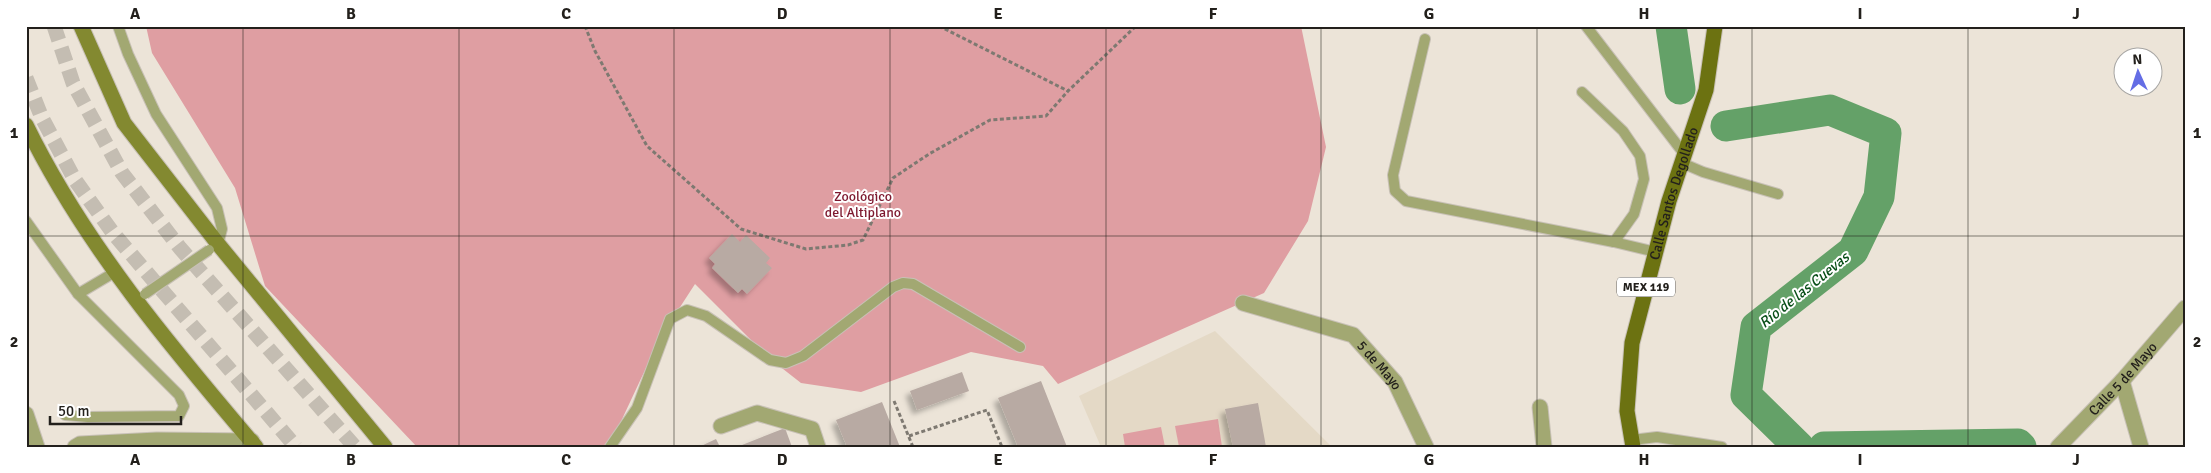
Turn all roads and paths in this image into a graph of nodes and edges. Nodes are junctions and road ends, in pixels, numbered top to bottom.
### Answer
1 (82, 26) edge
2 (118, 26) edge
3 (585, 26) edge
4 (939, 26) edge
5 (1136, 26) edge
6 (1715, 26) edge
7 (1591, 29) edge
8 (1425, 39) dead end
9 (1068, 91) junction
10 (1582, 92) dead end
11 (26, 125) edge
12 (1684, 159) junction
13 (1778, 194) dead end
14 (26, 221) edge
15 (1614, 242) junction
16 (214, 247) junction
17 (1656, 252) junction
18 (115, 272) junction
19 (78, 294) junction
20 (140, 297) junction
21 (1243, 303) dead end
22 (2185, 308) edge
23 (1020, 347) dead end
24 (2122, 381) junction
25 (894, 401) dead end
26 (1540, 407) dead end
27 (26, 414) edge
28 (66, 415) dead end
29 (721, 426) dead end
30 (909, 436) junction
31 (1633, 443) edge
32 (254, 444) edge
33 (37, 447) edge
34 (75, 447) edge
35 (384, 447) edge
36 (610, 447) edge
37 (818, 447) edge
38 (913, 447) edge
39 (1002, 447) edge
40 (1426, 447) edge
41 (1544, 447) edge
42 (1722, 447) edge
43 (2058, 447) edge
44 (2141, 447) edge

1 - 16 street
2 - 16 lane
3 - 9 path
4 - 9 path
5 - 9 path
6 - 12 main road, Calle Santos Degollado / MEX 119
7 - 12 lane
8 - 15 lane
10 - 15 lane
11 - 18 street
12 - 13 lane
12 - 17 main road, Calle Santos Degollado / MEX 119
14 - 19 lane
15 - 17 lane
16 - 20 lane, bridge
16 - 35 street
17 - 31 main road, Calle Santos Degollado / MEX 119
18 - 19 lane
18 - 20 street
19 - 28 lane
20 - 32 street
21 - 40 street, 5 de Mayo
22 - 24 street, Calle 5 de Mayo
23 - 36 lane
24 - 43 street, Calle 5 de Mayo
24 - 44 street
25 - 30 path
26 - 41 street
27 - 33 street
29 - 37 street
30 - 38 path
30 - 39 path
31 - 42 lane
32 - 34 street

